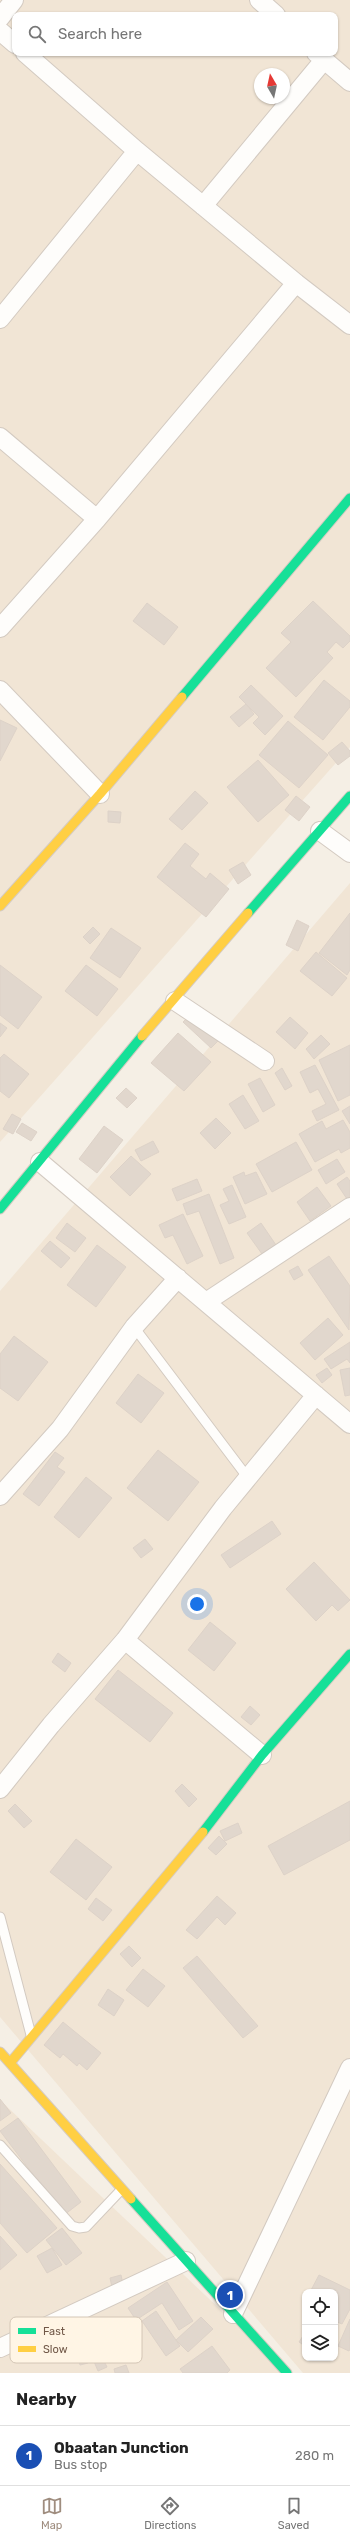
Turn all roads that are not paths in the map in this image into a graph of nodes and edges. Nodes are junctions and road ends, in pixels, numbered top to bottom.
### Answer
1 (14, 0) edge
2 (259, 0) edge
3 (273, 12) edge
4 (0, 18) edge
5 (0, 31) edge
6 (12, 41) edge
7 (28, 56) edge
8 (320, 56) edge
9 (350, 82) edge
10 (137, 151) junction
11 (204, 206) junction
12 (296, 284) junction
13 (0, 319) edge
14 (350, 325) edge
15 (0, 438) edge
16 (350, 498) edge
17 (97, 520) junction
18 (0, 628) edge
19 (0, 690) edge
20 (100, 794) junction
21 (350, 796) edge
22 (320, 831) junction
23 (350, 853) edge
24 (0, 906) edge
25 (175, 1001) junction
26 (265, 1062) dead end
27 (40, 1162) junction
28 (350, 1208) edge
29 (0, 1209) edge
30 (178, 1278) junction
31 (206, 1302) junction
32 (134, 1327) junction
33 (316, 1395) junction
34 (350, 1424) edge
35 (248, 1478) junction
36 (0, 1496) edge
37 (125, 1640) junction
38 (350, 1654) edge
39 (262, 1755) junction
40 (0, 1789) edge
41 (0, 1917) edge
42 (32, 2036) junction
43 (0, 2052) edge
44 (10, 2063) junction
45 (350, 2068) edge
46 (0, 2145) edge
47 (121, 2190) junction
48 (186, 2261) junction
49 (233, 2314) junction
50 (66, 2317) edge
51 (10, 2343) edge
52 (0, 2348) edge
53 (287, 2373) edge

1 - 4 street
2 - 3 street
5 - 6 street
7 - 10 street
8 - 9 street
8 - 11 street
10 - 11 street
10 - 13 street
11 - 12 street
12 - 14 street
12 - 17 street
15 - 17 street
16 - 20 street
17 - 18 street
19 - 20 street
20 - 24 street
21 - 22 street
22 - 23 street
22 - 25 street
25 - 26 street
25 - 27 street
27 - 29 street
27 - 30 street
28 - 31 street
30 - 31 street
30 - 32 street
31 - 33 street
32 - 35 lane
32 - 36 street
33 - 34 street
33 - 35 street
35 - 37 street
37 - 39 street
37 - 40 street
38 - 39 street
39 - 42 street
41 - 42 lane
42 - 44 street
43 - 44 street
44 - 47 street
45 - 49 street
46 - 47 lane
47 - 48 street
48 - 49 street
48 - 50 street
49 - 53 street
51 - 52 street

